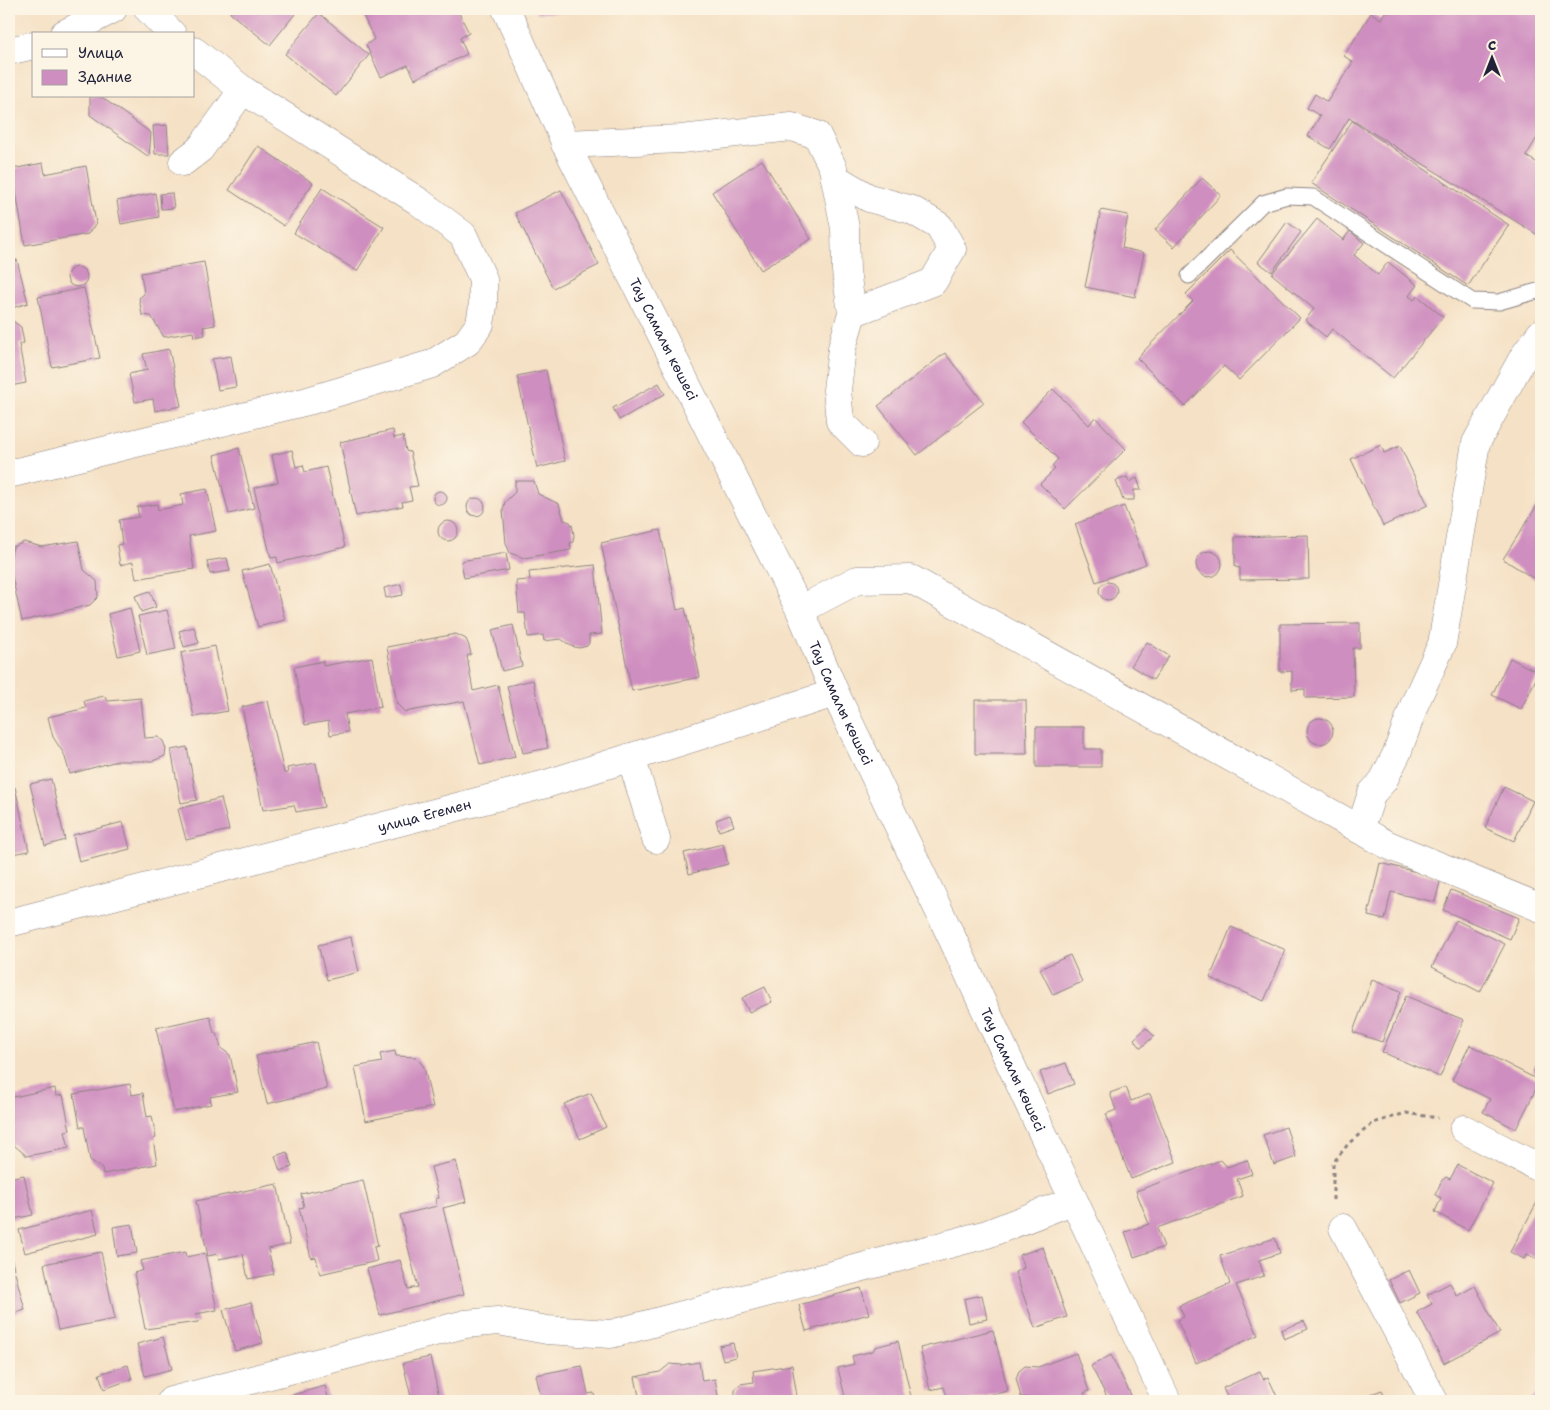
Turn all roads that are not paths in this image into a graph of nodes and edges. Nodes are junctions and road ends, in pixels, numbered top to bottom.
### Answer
1 (113, 9) edge
2 (148, 9) edge
3 (506, 9) edge
4 (68, 32) edge
5 (170, 32) edge
6 (32, 45) edge
7 (9, 51) edge
8 (195, 52) edge
9 (243, 90) junction
10 (566, 144) junction
11 (183, 162) dead end
12 (835, 178) junction
13 (1189, 276) dead end
14 (1541, 290) edge
15 (852, 313) junction
16 (1541, 333) edge
17 (862, 443) dead end
18 (9, 474) edge
19 (800, 610) junction
20 (835, 693) junction
21 (631, 757) junction
22 (1360, 830) junction
23 (656, 839) dead end
24 (1541, 908) edge
25 (9, 922) edge
26 (1464, 1129) road end
27 (1541, 1169) edge
28 (1072, 1202) junction
29 (1343, 1228) road end
30 (171, 1401) edge
31 (1167, 1401) edge
32 (1434, 1401) edge

1 - 4 street
2 - 5 street
3 - 10 street, Тау Самалы көшесі
6 - 7 street
8 - 9 street
9 - 11 street
9 - 18 street
10 - 12 street
10 - 19 street, Тау Самалы көшесі
12 - 15 street
12 - 15 street
13 - 14 lane
15 - 17 street
16 - 22 street
19 - 20 street, Тау Самалы көшесі
19 - 22 street
20 - 21 street, улица Егемен
20 - 28 street, Тау Самалы көшесі
21 - 23 street
21 - 25 street, улица Егемен
22 - 24 street
26 - 27 street
28 - 30 street
28 - 31 street, Тау Самалы көшесі
29 - 32 street

